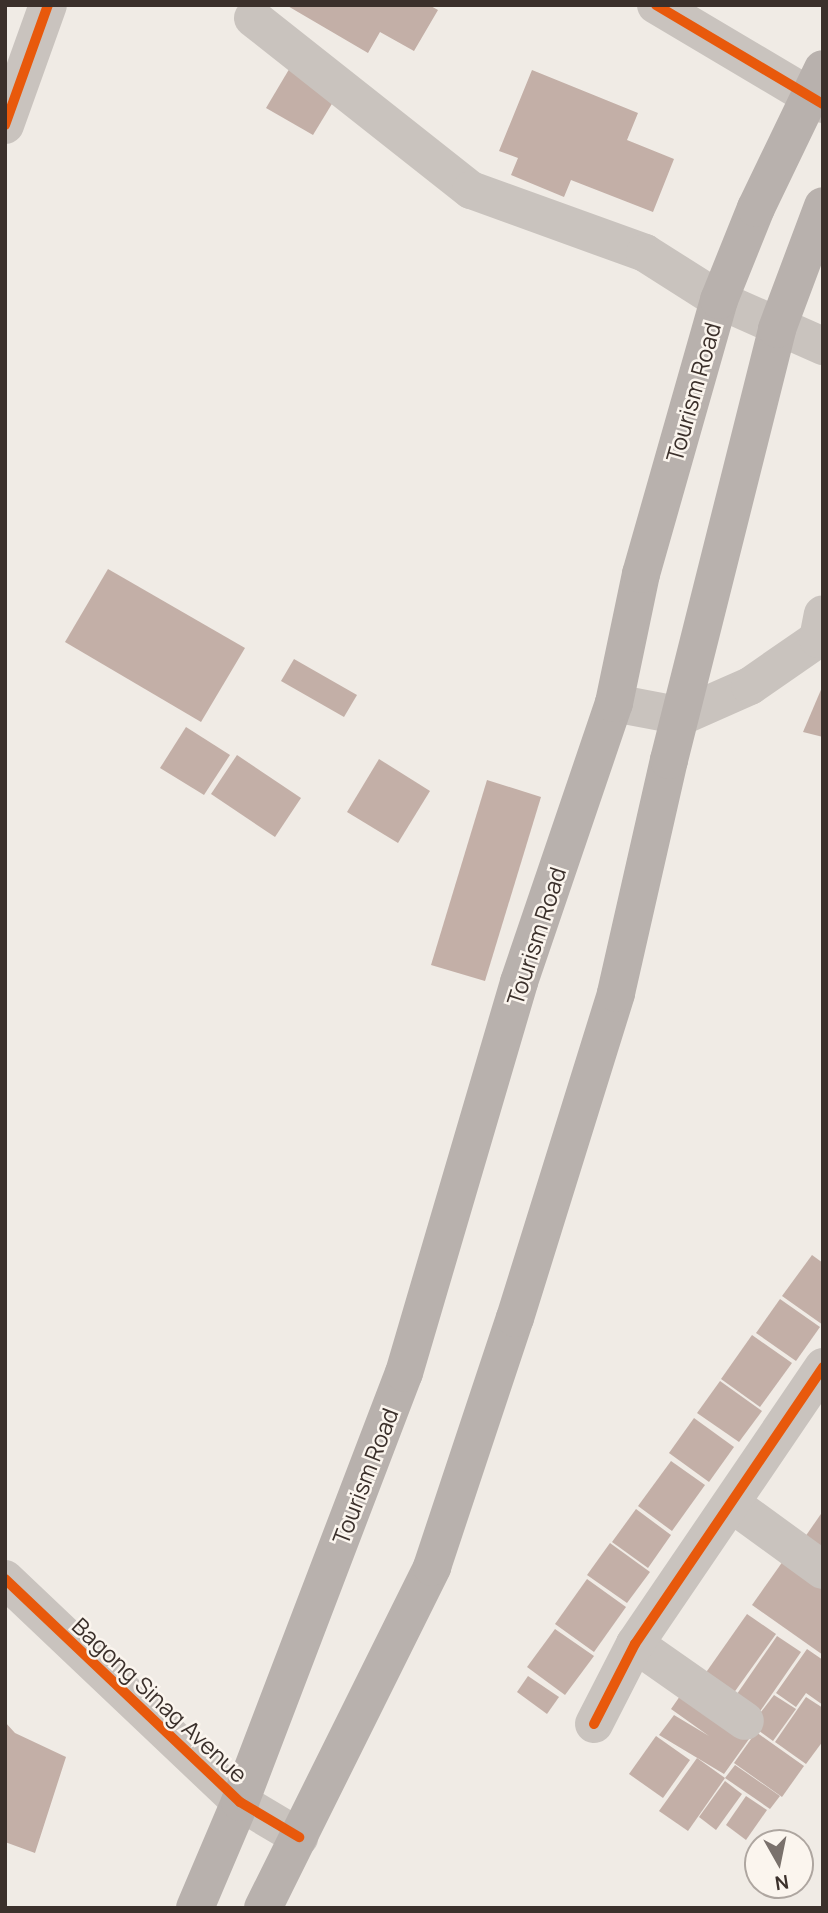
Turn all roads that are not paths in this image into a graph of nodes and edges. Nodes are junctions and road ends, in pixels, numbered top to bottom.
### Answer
1 (48, 5) edge
2 (656, 5) edge
3 (253, 18) dead end
4 (819, 90) edge
5 (5, 125) edge
6 (823, 206) edge
7 (719, 300) junction
8 (777, 329) junction
9 (823, 346) edge
10 (821, 631) edge
11 (614, 703) junction
12 (682, 716) junction
13 (819, 1378) edge
14 (732, 1504) junction
15 (823, 1570) edge
16 (5, 1579) edge
17 (635, 1644) junction
18 (745, 1721) dead end
19 (594, 1724) dead end
20 (240, 1802) junction
21 (299, 1837) junction
22 (195, 1908) edge
23 (262, 1908) edge

1 - 5 street
2 - 4 street
3 - 7 street
4 - 7 main road, Tourism Road
6 - 8 main road
7 - 8 street
7 - 11 main road, Tourism Road
8 - 9 street
8 - 12 main road
10 - 12 street
11 - 12 street
11 - 20 main road, Tourism Road
12 - 21 main road
13 - 14 street
14 - 15 street
14 - 17 street
16 - 20 street, Bagong Sinag Avenue
17 - 18 street
17 - 19 street
20 - 21 street, Bagong Sinag Avenue
20 - 22 main road, Tourism Road
21 - 23 main road

